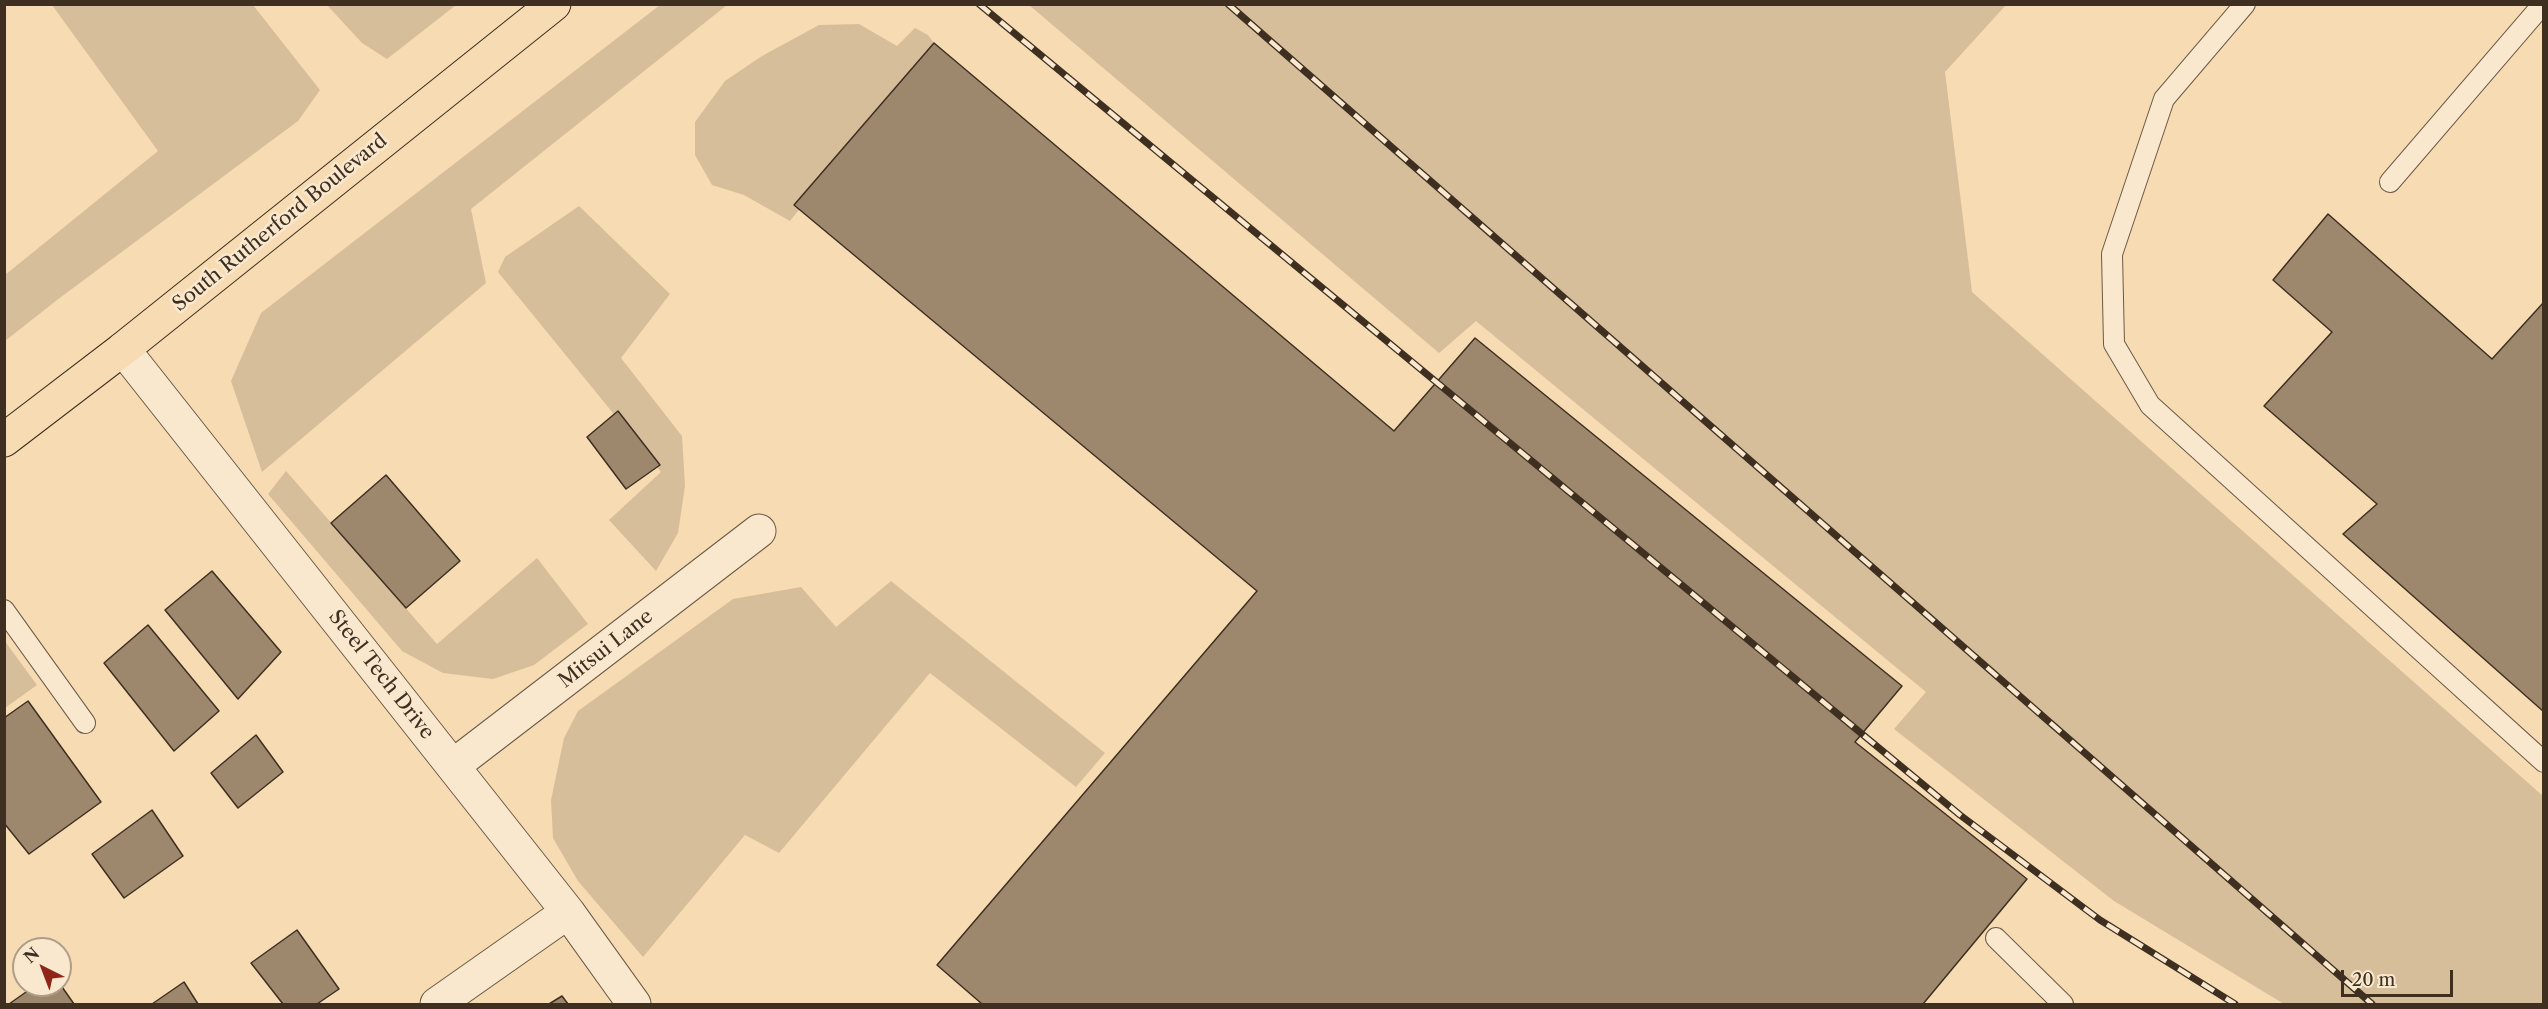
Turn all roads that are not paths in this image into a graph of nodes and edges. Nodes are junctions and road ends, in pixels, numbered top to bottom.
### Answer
1 (554, 4) edge
2 (2245, 4) edge
3 (2543, 4) edge
4 (2390, 182) dead end
5 (123, 349) junction
6 (4, 440) edge
7 (759, 531) dead end
8 (4, 610) edge
9 (85, 723) dead end
10 (2544, 762) edge
11 (453, 766) junction
12 (568, 912) junction
13 (1996, 938) dead end
14 (437, 1005) edge
15 (634, 1005) edge
16 (2063, 1005) edge

1 - 5 highway, South Rutherford Boulevard
2 - 10 lane
3 - 4 lane
5 - 6 highway, South Rutherford Boulevard
5 - 11 street, Steel Tech Drive
7 - 11 street, Mitsui Lane
8 - 9 lane
11 - 12 street, Steel Tech Drive
12 - 14 street
12 - 15 street, Steel Tech Drive
13 - 16 lane

